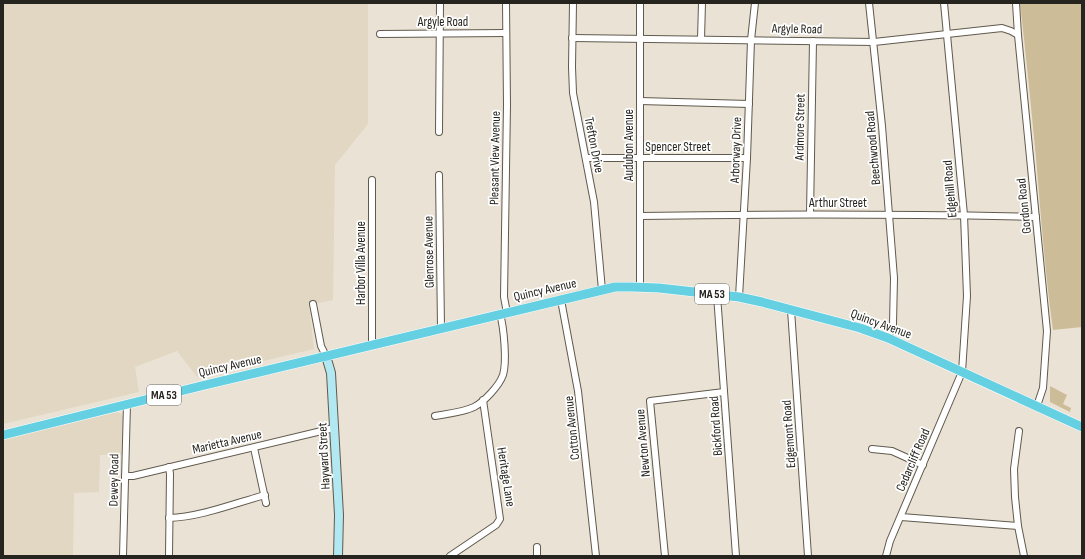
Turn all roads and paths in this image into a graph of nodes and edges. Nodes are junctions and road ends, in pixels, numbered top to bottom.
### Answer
1 (440, 3) edge
2 (506, 3) edge
3 (573, 3) edge
4 (640, 3) edge
5 (702, 3) edge
6 (755, 3) edge
7 (870, 3) edge
8 (944, 3) edge
9 (1016, 3) edge
10 (439, 33) junction
11 (506, 33) junction
12 (380, 34) dead end
13 (947, 35) junction
14 (1018, 35) junction
15 (572, 38) junction
16 (640, 39) junction
17 (701, 40) junction
18 (751, 40) junction
19 (813, 40) junction
20 (874, 42) junction
21 (640, 101) junction
22 (749, 104) junction
23 (438, 132) dead end
24 (586, 158) junction
25 (640, 158) junction
26 (747, 158) junction
27 (439, 175) dead end
28 (372, 180) dead end
29 (744, 214) junction
30 (810, 214) junction
31 (890, 215) junction
32 (964, 215) junction
33 (640, 216) junction
34 (1036, 217) junction
35 (640, 287) junction
36 (602, 290) junction
37 (717, 295) junction
38 (739, 297) junction
39 (561, 300) junction
40 (313, 304) dead end
41 (791, 310) junction
42 (504, 313) junction
43 (441, 328) junction
44 (888, 338) junction
45 (372, 345) junction
46 (326, 356) junction
47 (962, 372) junction
48 (724, 392) junction
49 (483, 400) junction
50 (127, 404) junction
51 (1037, 406) junction
52 (435, 416) dead end
53 (1082, 427) edge
54 (334, 428) junction
55 (1019, 431) dead end
56 (3, 435) edge
57 (254, 448) junction
58 (872, 449) dead end
59 (923, 465) junction
60 (169, 467) junction
61 (125, 476) junction
62 (265, 495) junction
63 (266, 503) dead end
64 (901, 517) junction
65 (169, 518) junction
66 (1018, 526) junction
67 (537, 547) dead end
68 (123, 556) edge
69 (169, 556) edge
70 (338, 556) edge
71 (450, 556) edge
72 (537, 556) edge
73 (596, 556) edge
74 (665, 556) edge
75 (736, 556) edge
76 (808, 556) edge
77 (886, 556) edge
78 (1024, 556) edge

1 - 10 street
2 - 11 street, Pleasant View Avenue
3 - 15 street, Trefton Drive
4 - 16 street, Audubon Avenue
5 - 17 street
6 - 18 street, Arborway Drive
7 - 20 street, Beechwood Road
8 - 13 street, Edgehill Road
9 - 14 street, Gordon Road
10 - 11 street, Argyle Road
10 - 12 street, Argyle Road
10 - 23 street
11 - 42 street, Pleasant View Avenue
13 - 14 street, Argyle Road
13 - 20 street, Argyle Road
13 - 32 street, Edgehill Road
14 - 34 street, Gordon Road
15 - 16 street, Argyle Road
15 - 24 street, Trefton Drive
16 - 17 street, Argyle Road
16 - 21 street, Audubon Avenue
17 - 18 street, Argyle Road
18 - 19 street, Argyle Road
18 - 22 street, Arborway Drive
19 - 20 street, Argyle Road
19 - 30 street, Ardmore Street
20 - 31 street, Beechwood Road
21 - 22 street
21 - 25 street, Audubon Avenue
22 - 26 street, Arborway Drive
24 - 25 street, Spencer Street
24 - 36 street, Trefton Drive
25 - 26 street, Spencer Street
25 - 33 street, Audubon Avenue
26 - 29 street, Arborway Drive
27 - 43 street, Glenrose Avenue
28 - 45 street, Harbor Villa Avenue
29 - 30 street, Arthur Street
29 - 33 street, Arthur Street
29 - 38 street, Arborway Drive
30 - 31 street, Arthur Street
31 - 32 street, Arthur Street
31 - 44 street, Beechwood Road
32 - 34 street, Arthur Street
32 - 47 street, Edgehill Road
33 - 35 street, Audubon Avenue
34 - 51 street, Gordon Road
35 - 36 main road, Quincy Avenue / MA 53
35 - 37 main road, Quincy Avenue / MA 53
36 - 39 main road, Quincy Avenue / MA 53
37 - 38 main road, Quincy Avenue / MA 53
37 - 48 street, Bickford Road
38 - 41 main road, Quincy Avenue / MA 53
39 - 42 main road, Quincy Avenue / MA 53
39 - 73 street, Cotton Avenue
40 - 46 street
41 - 44 main road, Quincy Avenue / MA 53
41 - 76 street, Edgemont Road
42 - 43 main road, Quincy Avenue / MA 53
42 - 49 street, Pleasant View Avenue
43 - 45 main road, Quincy Avenue / MA 53
44 - 47 main road, Quincy Avenue / MA 53
45 - 46 main road, Quincy Avenue / MA 53
46 - 50 main road, Quincy Avenue / MA 53
46 - 54 main road, Hayward Street
47 - 51 main road, Quincy Avenue / MA 53
47 - 59 street, Cedarcliff Road
48 - 74 street, Newton Avenue
48 - 75 street, Bickford Road
49 - 52 street, Pleasant View Avenue
49 - 71 street, Heritage Lane
50 - 56 main road, Quincy Avenue / MA 53
50 - 61 street, Dewey Road
51 - 53 main road, Quincy Avenue / MA 53
54 - 57 street, Marietta Avenue
54 - 70 main road, Hayward Street
55 - 66 street
57 - 60 street, Marietta Avenue
57 - 62 street
58 - 59 street
59 - 64 street, Cedarcliff Road
60 - 61 street, Marietta Avenue
60 - 65 street
61 - 68 street, Dewey Road
62 - 63 street
62 - 65 street
64 - 66 street
64 - 77 street, Cedarcliff Road
65 - 69 street
66 - 78 street
67 - 72 street

